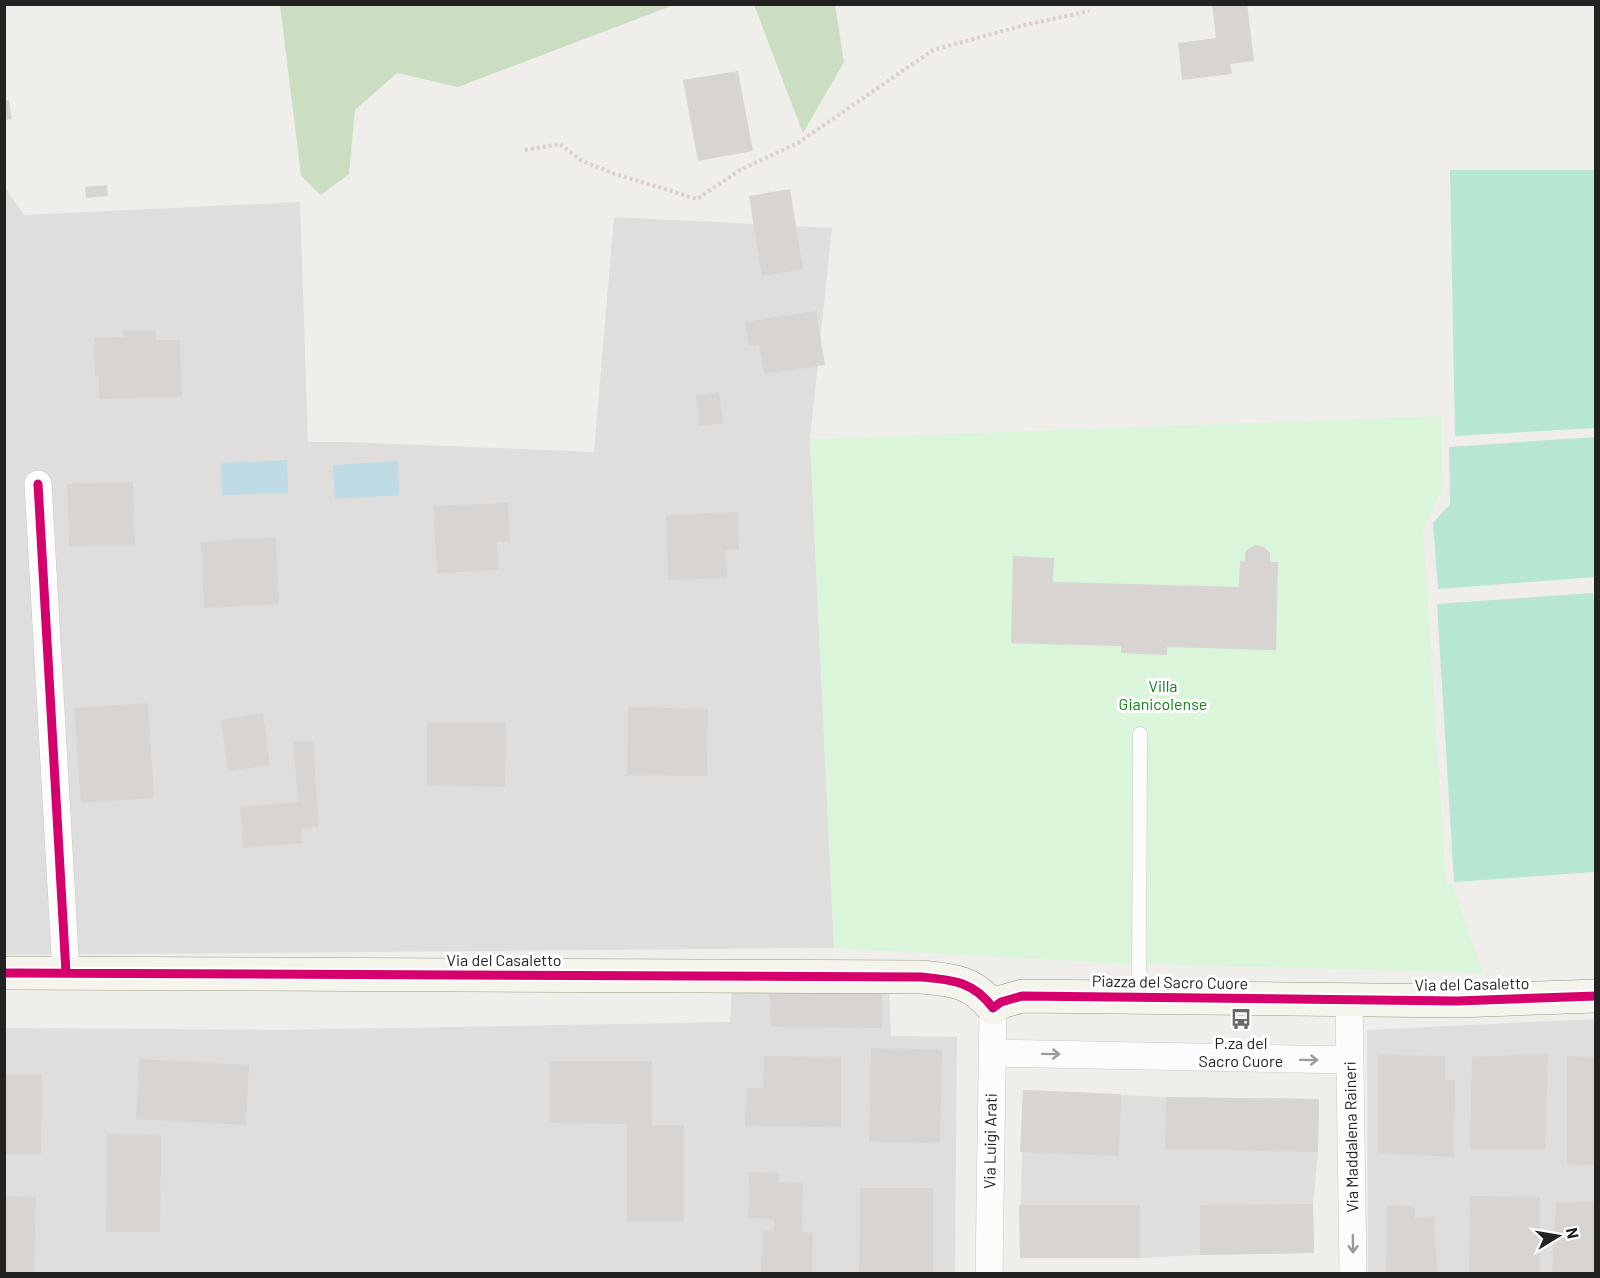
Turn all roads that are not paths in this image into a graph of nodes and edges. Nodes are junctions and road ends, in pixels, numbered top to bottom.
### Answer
1 (38, 484) dead end
2 (1140, 734) dead end
3 (4, 973) edge
4 (66, 973) junction
5 (1139, 996) junction
6 (1596, 996) edge
7 (1349, 1000) junction
8 (993, 1008) junction
9 (992, 1053) junction
10 (1349, 1060) junction
11 (989, 1274) edge
12 (1353, 1274) edge

1 - 4 street
2 - 5 lane
3 - 4 street, Via del Casaletto
4 - 8 street, Via del Casaletto
5 - 7 street, Piazza del Sacro Cuore
5 - 8 street, Piazza del Sacro Cuore
6 - 7 street, Via del Casaletto
7 - 10 street, Via Maddalena Raineri
8 - 9 street, Via Luigi Arati
9 -> 10 street
9 - 11 street, Via Luigi Arati
10 -> 12 street, Via Maddalena Raineri

